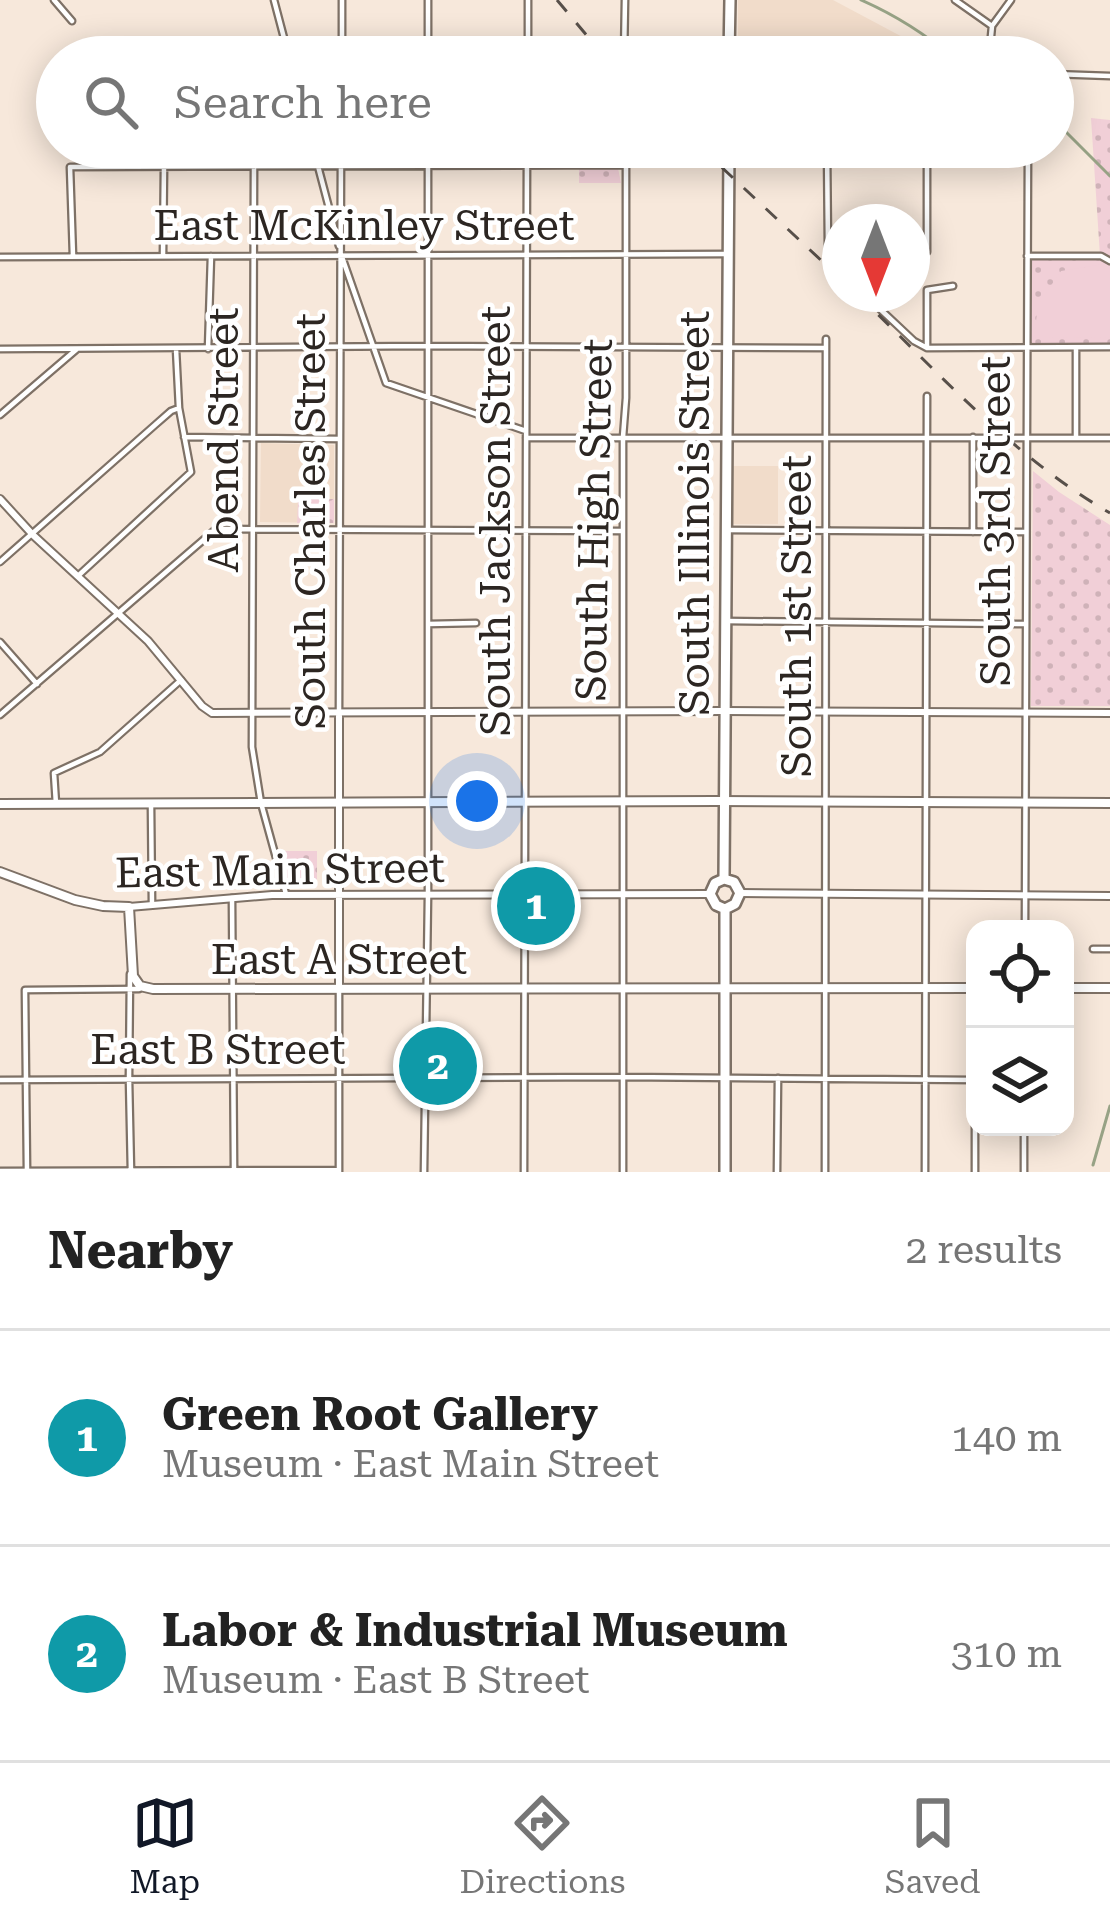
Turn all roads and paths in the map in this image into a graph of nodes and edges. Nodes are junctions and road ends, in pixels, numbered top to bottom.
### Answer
1 (54, 0) edge
2 (274, 0) edge
3 (342, 0) edge
4 (428, 0) edge
5 (528, 0) edge
6 (625, 0) edge
7 (730, 0) edge
8 (955, 0) edge
9 (1011, 0) edge
10 (72, 21) dead end
11 (992, 26) junction
12 (283, 36) edge
13 (342, 36) edge
14 (428, 36) edge
15 (528, 36) edge
16 (624, 36) edge
17 (729, 36) edge
18 (991, 36) edge
19 (1074, 75) edge
20 (1110, 76) edge
21 (70, 168) edge
22 (164, 168) edge
23 (254, 168) edge
24 (319, 168) edge
25 (341, 168) edge
26 (428, 168) edge
27 (527, 168) edge
28 (626, 168) edge
29 (729, 168) edge
30 (827, 168) edge
31 (927, 168) edge
32 (1028, 168) edge
33 (827, 204) edge
34 (927, 204) edge
35 (527, 254) junction
36 (728, 254) junction
37 (341, 255) junction
38 (428, 255) junction
39 (626, 255) junction
40 (73, 256) junction
41 (163, 256) junction
42 (211, 256) junction
43 (253, 256) junction
44 (1027, 256) junction
45 (0, 257) edge
46 (1110, 261) edge
47 (953, 286) dead end
48 (883, 312) edge
49 (826, 339) dead end
50 (428, 346) junction
51 (627, 346) junction
52 (1026, 346) junction
53 (526, 347) junction
54 (1076, 347) junction
55 (1110, 347) edge
56 (340, 348) junction
57 (373, 348) junction
58 (728, 348) junction
59 (826, 348) junction
60 (927, 348) junction
61 (77, 349) junction
62 (176, 349) junction
63 (208, 349) junction
64 (253, 349) junction
65 (0, 350) edge
66 (927, 396) dead end
67 (428, 397) junction
68 (179, 408) junction
69 (0, 415) edge
70 (526, 434) junction
71 (184, 437) junction
72 (623, 437) junction
73 (727, 437) junction
74 (826, 437) junction
75 (927, 437) junction
76 (973, 437) junction
77 (1025, 437) junction
78 (253, 438) junction
79 (1076, 438) junction
80 (1110, 438) edge
81 (340, 439) junction
82 (0, 499) edge
83 (252, 530) junction
84 (340, 530) junction
85 (428, 530) junction
86 (727, 530) junction
87 (525, 531) junction
88 (622, 531) junction
89 (826, 531) junction
90 (927, 532) junction
91 (973, 532) junction
92 (1025, 532) junction
93 (33, 535) junction
94 (0, 562) edge
95 (79, 575) junction
96 (118, 613) junction
97 (726, 621) junction
98 (825, 622) junction
99 (476, 623) dead end
100 (926, 623) junction
101 (428, 624) junction
102 (1025, 624) junction
103 (0, 642) edge
104 (181, 680) junction
105 (37, 683) junction
106 (525, 711) junction
107 (725, 711) junction
108 (622, 712) junction
109 (825, 712) junction
110 (926, 712) junction
111 (1025, 712) junction
112 (428, 713) junction
113 (1110, 713) edge
114 (252, 714) junction
115 (339, 714) junction
116 (0, 715) edge
117 (725, 801) junction
118 (428, 802) junction
119 (524, 802) junction
120 (622, 802) junction
121 (825, 802) junction
122 (926, 802) junction
123 (1025, 802) junction
124 (261, 803) junction
125 (339, 803) junction
126 (1110, 803) edge
127 (0, 804) edge
128 (56, 804) junction
129 (151, 804) junction
130 (0, 872) edge
131 (724, 879) junction
132 (740, 893) junction
133 (623, 894) junction
134 (710, 894) junction
135 (826, 894) junction
136 (286, 895) junction
137 (339, 895) junction
138 (428, 895) junction
139 (524, 895) junction
140 (925, 895) junction
141 (1025, 895) junction
142 (1110, 896) edge
143 (232, 898) junction
144 (152, 905) junction
145 (129, 907) junction
146 (725, 909) junction
147 (1025, 920) edge
148 (1093, 949) dead end
149 (1110, 949) edge
150 (130, 966) junction
151 (724, 986) junction
152 (825, 987) junction
153 (524, 988) junction
154 (623, 988) junction
155 (926, 988) junction
156 (966, 988) edge
157 (1074, 988) edge
158 (1110, 988) edge
159 (131, 989) junction
160 (153, 989) junction
161 (233, 989) junction
162 (427, 989) junction
163 (339, 990) junction
164 (623, 1077) junction
165 (724, 1077) junction
166 (425, 1078) junction
167 (524, 1078) junction
168 (778, 1078) junction
169 (825, 1078) junction
170 (26, 1079) junction
171 (129, 1079) junction
172 (233, 1079) junction
173 (339, 1079) junction
174 (924, 1079) junction
175 (0, 1080) edge
176 (966, 1080) edge
177 (975, 1136) edge
178 (1024, 1136) edge
179 (131, 1171) edge
180 (339, 1171) edge
181 (0, 1172) edge
182 (27, 1172) edge
183 (234, 1172) edge
184 (424, 1172) edge
185 (524, 1172) edge
186 (623, 1172) edge
187 (724, 1172) edge
188 (777, 1172) edge
189 (825, 1172) edge
190 (925, 1172) edge
191 (974, 1172) edge
192 (1024, 1172) edge

1 - 10 street
2 - 12 street
3 - 13 street
4 - 14 street
5 - 15 street
6 - 16 street
7 - 17 main road
8 - 11 street
9 - 11 street
11 - 18 street
19 - 20 street
21 - 40 street
22 - 41 street
23 - 43 street, Abend Street
24 - 37 street
25 - 37 street, South Charles Street
26 - 38 street
27 - 35 street, South Jackson Street
28 - 39 street, South High Street
29 - 36 main road, South Illinois Street
30 - 33 street
31 - 34 street
32 - 44 street, South 3rd Street
35 - 38 street, East McKinley Street
35 - 39 street, East McKinley Street
35 - 53 street, South Jackson Street
36 - 39 street, East McKinley Street
36 - 58 main road, South Illinois Street
37 - 38 street, East McKinley Street
37 - 43 street, East McKinley Street
37 - 56 street, South Charles Street
37 - 57 street
38 - 50 street
39 - 51 street, South High Street
40 - 41 street, East McKinley Street
40 - 45 street, East McKinley Street
41 - 42 street, East McKinley Street
42 - 43 street, East McKinley Street
42 - 63 street
43 - 64 street, Abend Street
44 - 46 street
44 - 52 street, South 3rd Street
47 - 60 street
48 - 60 street
49 - 59 street, South 1st Street
50 - 53 street
50 - 57 street
50 - 67 street
51 - 53 street
51 - 58 street
51 - 72 street, South High Street
52 - 54 street
52 - 60 street
52 - 77 street, South 3rd Street
53 - 70 street, South Jackson Street
54 - 55 street
54 - 79 street
56 - 57 street
56 - 64 street
56 - 81 street, South Charles Street
57 - 67 street
58 - 59 street
58 - 73 main road, South Illinois Street
59 - 74 street, South 1st Street
61 - 62 street
61 - 65 street
61 - 69 street
62 - 63 street
62 - 68 street
63 - 64 street
64 - 78 street, Abend Street
66 - 75 street
67 - 70 street
67 - 85 street
68 - 71 street
68 - 93 street
70 - 72 street
70 - 87 street, South Jackson Street
71 - 78 street
71 - 95 street
72 - 73 street
72 - 88 street, South High Street
73 - 74 street
73 - 86 main road, South Illinois Street
74 - 75 street
74 - 89 street, South 1st Street
75 - 76 street
75 - 90 street
76 - 77 street
76 - 91 street
77 - 79 street
77 - 92 street, South 3rd Street
78 - 81 street
78 - 83 street, Abend Street
79 - 80 street
81 - 84 street, South Charles Street
82 - 93 street
83 - 84 street
83 - 96 street
83 - 114 street, Abend Street
84 - 85 street
84 - 115 street, South Charles Street
85 - 87 street
85 - 101 street
86 - 89 street
86 - 97 main road, South Illinois Street
87 - 88 street
87 - 106 street, South Jackson Street
88 - 108 street, South High Street
89 - 90 street
89 - 98 street, South 1st Street
90 - 91 street
90 - 100 street
91 - 92 street
92 - 102 street, South 3rd Street
93 - 94 street
93 - 95 street
95 - 96 street
96 - 104 street
96 - 105 street
97 - 98 street
97 - 107 main road, South Illinois Street
98 - 100 street
98 - 109 street, South 1st Street
99 - 101 street
100 - 102 street
100 - 110 street
101 - 112 street
102 - 111 street, South 3rd Street
103 - 105 street
104 - 114 street
104 - 128 street
105 - 116 street
106 - 108 street
106 - 112 street
106 - 119 street, South Jackson Street
107 - 108 street
107 - 109 street
107 - 117 main road, South Illinois Street
108 - 120 street, South High Street
109 - 110 street
109 - 121 street, South 1st Street
110 - 111 street
110 - 122 street
111 - 113 street
111 - 123 street, South 3rd Street
112 - 115 street
112 - 118 street
114 - 115 street
114 - 124 street, Abend Street
115 - 125 street, South Charles Street
117 - 120 main road
117 - 121 main road
117 - 131 main road, South Illinois Street
118 - 119 main road
118 - 125 main road
118 - 138 street
119 - 120 main road
119 - 139 street, South Jackson Street
120 - 133 street, South High Street
121 - 122 main road
121 - 135 street, South 1st Street
122 - 123 main road
122 - 140 street
123 - 126 main road
123 - 141 street, South 3rd Street
124 - 125 main road
124 - 129 main road
124 - 136 street, Abend Street
125 - 137 street, South Charles Street
127 - 128 main road
128 - 129 main road
129 - 144 street
130 - 145 main road, East Main Street
131 - 132 main road
131 - 134 main road
132 - 135 street
132 - 146 main road
133 - 134 street, East Main Street
133 - 139 street, East Main Street
133 - 154 street, South High Street
134 - 146 main road
135 - 140 street
135 - 152 street, South 1st Street
136 - 137 street, East Main Street
136 - 143 street, East Main Street
137 - 138 street, East Main Street
137 - 163 street, South Charles Street
138 - 139 street, East Main Street
138 - 162 street
139 - 153 street, South Jackson Street
140 - 141 street
140 - 155 street
141 - 142 street
141 - 147 street, South 3rd Street
143 - 144 street, East Main Street
143 - 161 street
144 - 145 street, East Main Street
145 - 150 main road
146 - 151 main road
148 - 149 street
150 - 159 street
150 - 160 main road
151 - 152 main road, East A Street
151 - 154 main road, East A Street
151 - 165 main road
152 - 155 main road, East A Street
152 - 169 street, South 1st Street
153 - 154 main road, East A Street
153 - 162 main road, East A Street
153 - 167 street, South Jackson Street
154 - 164 street, South High Street
155 - 156 main road, East A Street
155 - 174 street
157 - 158 main road
159 - 160 street, East A Street
159 - 170 street, East A Street
159 - 171 street
160 - 161 main road, East A Street
161 - 163 main road, East A Street
161 - 172 street
162 - 163 main road, East A Street
162 - 166 street
163 - 173 street
164 - 165 street, East B Street
164 - 167 street, East B Street
164 - 186 street, South High Street
165 - 168 street, East B Street
165 - 187 main road
166 - 167 street, East B Street
166 - 173 street, East B Street
166 - 184 street
167 - 185 street, South Jackson Street
168 - 169 street, East B Street
168 - 188 street
169 - 174 street, East B Street
169 - 189 street, South 1st Street
170 - 171 street, East B Street
170 - 175 street, East B Street
170 - 182 street
171 - 172 street, East B Street
171 - 179 street
172 - 173 street, East B Street
172 - 183 street
173 - 180 street
174 - 176 street, East B Street
174 - 190 street
177 - 191 street
178 - 192 street
179 - 182 street
179 - 183 street
180 - 183 street
181 - 182 street

